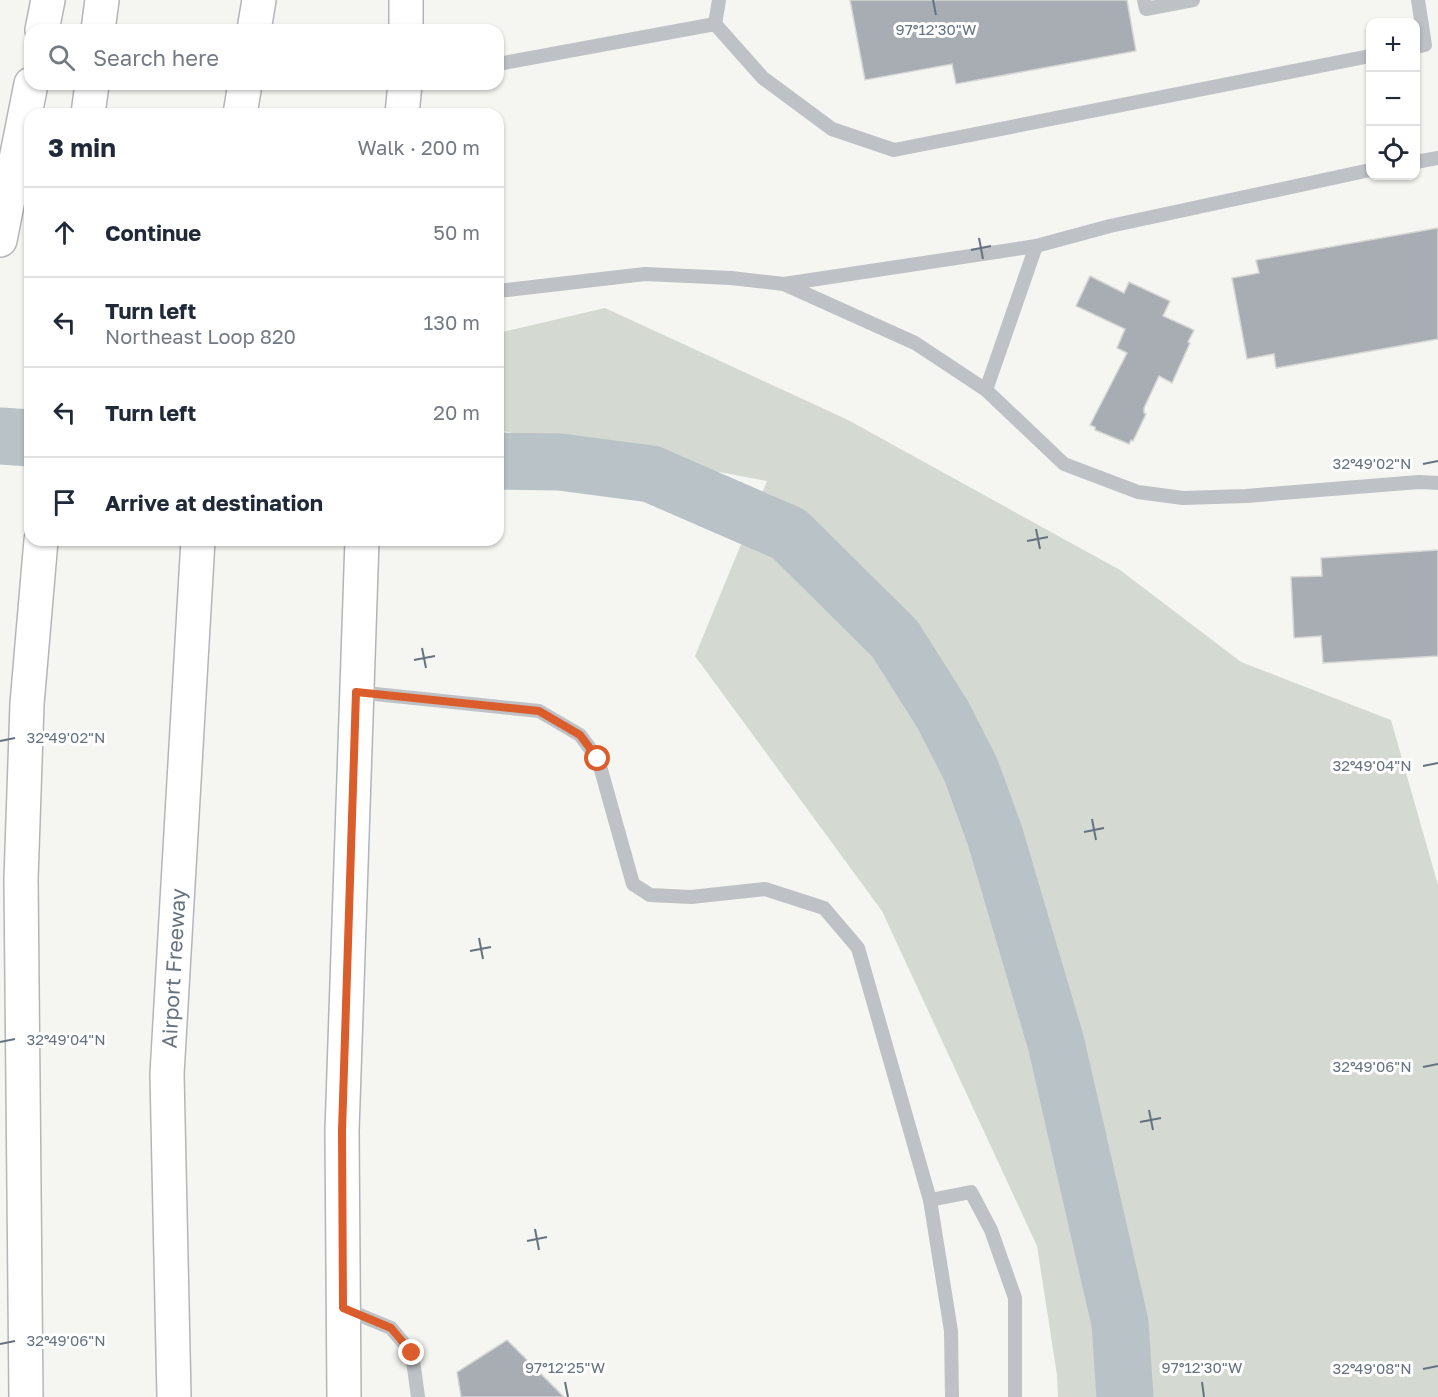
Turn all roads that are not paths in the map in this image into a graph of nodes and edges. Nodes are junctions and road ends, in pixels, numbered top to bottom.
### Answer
1 (48, 0) edge
2 (102, 0) edge
3 (259, 0) edge
4 (406, 0) edge
5 (719, 0) edge
6 (1144, 0) edge
7 (1193, 0) edge
8 (1418, 0) edge
9 (43, 24) edge
10 (99, 24) edge
11 (255, 24) edge
12 (406, 24) edge
13 (716, 24) junction
14 (1420, 46) edge
15 (1366, 57) edge
16 (504, 63) edge
17 (30, 90) edge
18 (91, 90) edge
19 (244, 90) edge
20 (404, 90) edge
21 (26, 108) edge
22 (89, 108) edge
23 (241, 108) edge
24 (403, 108) edge
25 (24, 119) edge
26 (1438, 158) edge
27 (1420, 161) edge
28 (1366, 171) edge
29 (0, 240) edge
30 (1036, 246) junction
31 (784, 284) junction
32 (504, 290) edge
33 (986, 390) junction
34 (1438, 483) edge
35 (41, 546) edge
36 (362, 546) edge
37 (197, 553) edge
38 (356, 692) junction
39 (930, 1200) junction
40 (343, 1308) junction
41 (26, 1397) edge
42 (174, 1397) edge
43 (344, 1397) edge
44 (418, 1397) edge
45 (952, 1397) edge
46 (1015, 1397) edge

1 - 9 main road
2 - 10 main road
3 - 11 main road
4 - 12 main road
5 - 13 lane
6 - 7 lane
8 - 14 lane
13 - 15 lane
13 - 16 lane
17 - 21 main road
18 - 22 main road
19 - 23 main road
20 - 24 main road
25 - 29 main road
26 - 27 lane
28 - 30 lane
30 - 31 lane
30 - 33 lane
31 - 32 lane
31 - 33 lane
33 - 34 lane
35 - 41 main road
36 - 38 main road
37 - 42 main road, Airport Freeway
38 - 39 lane
38 - 40 main road
39 - 45 lane
39 - 46 lane
40 - 43 main road
40 - 44 lane

